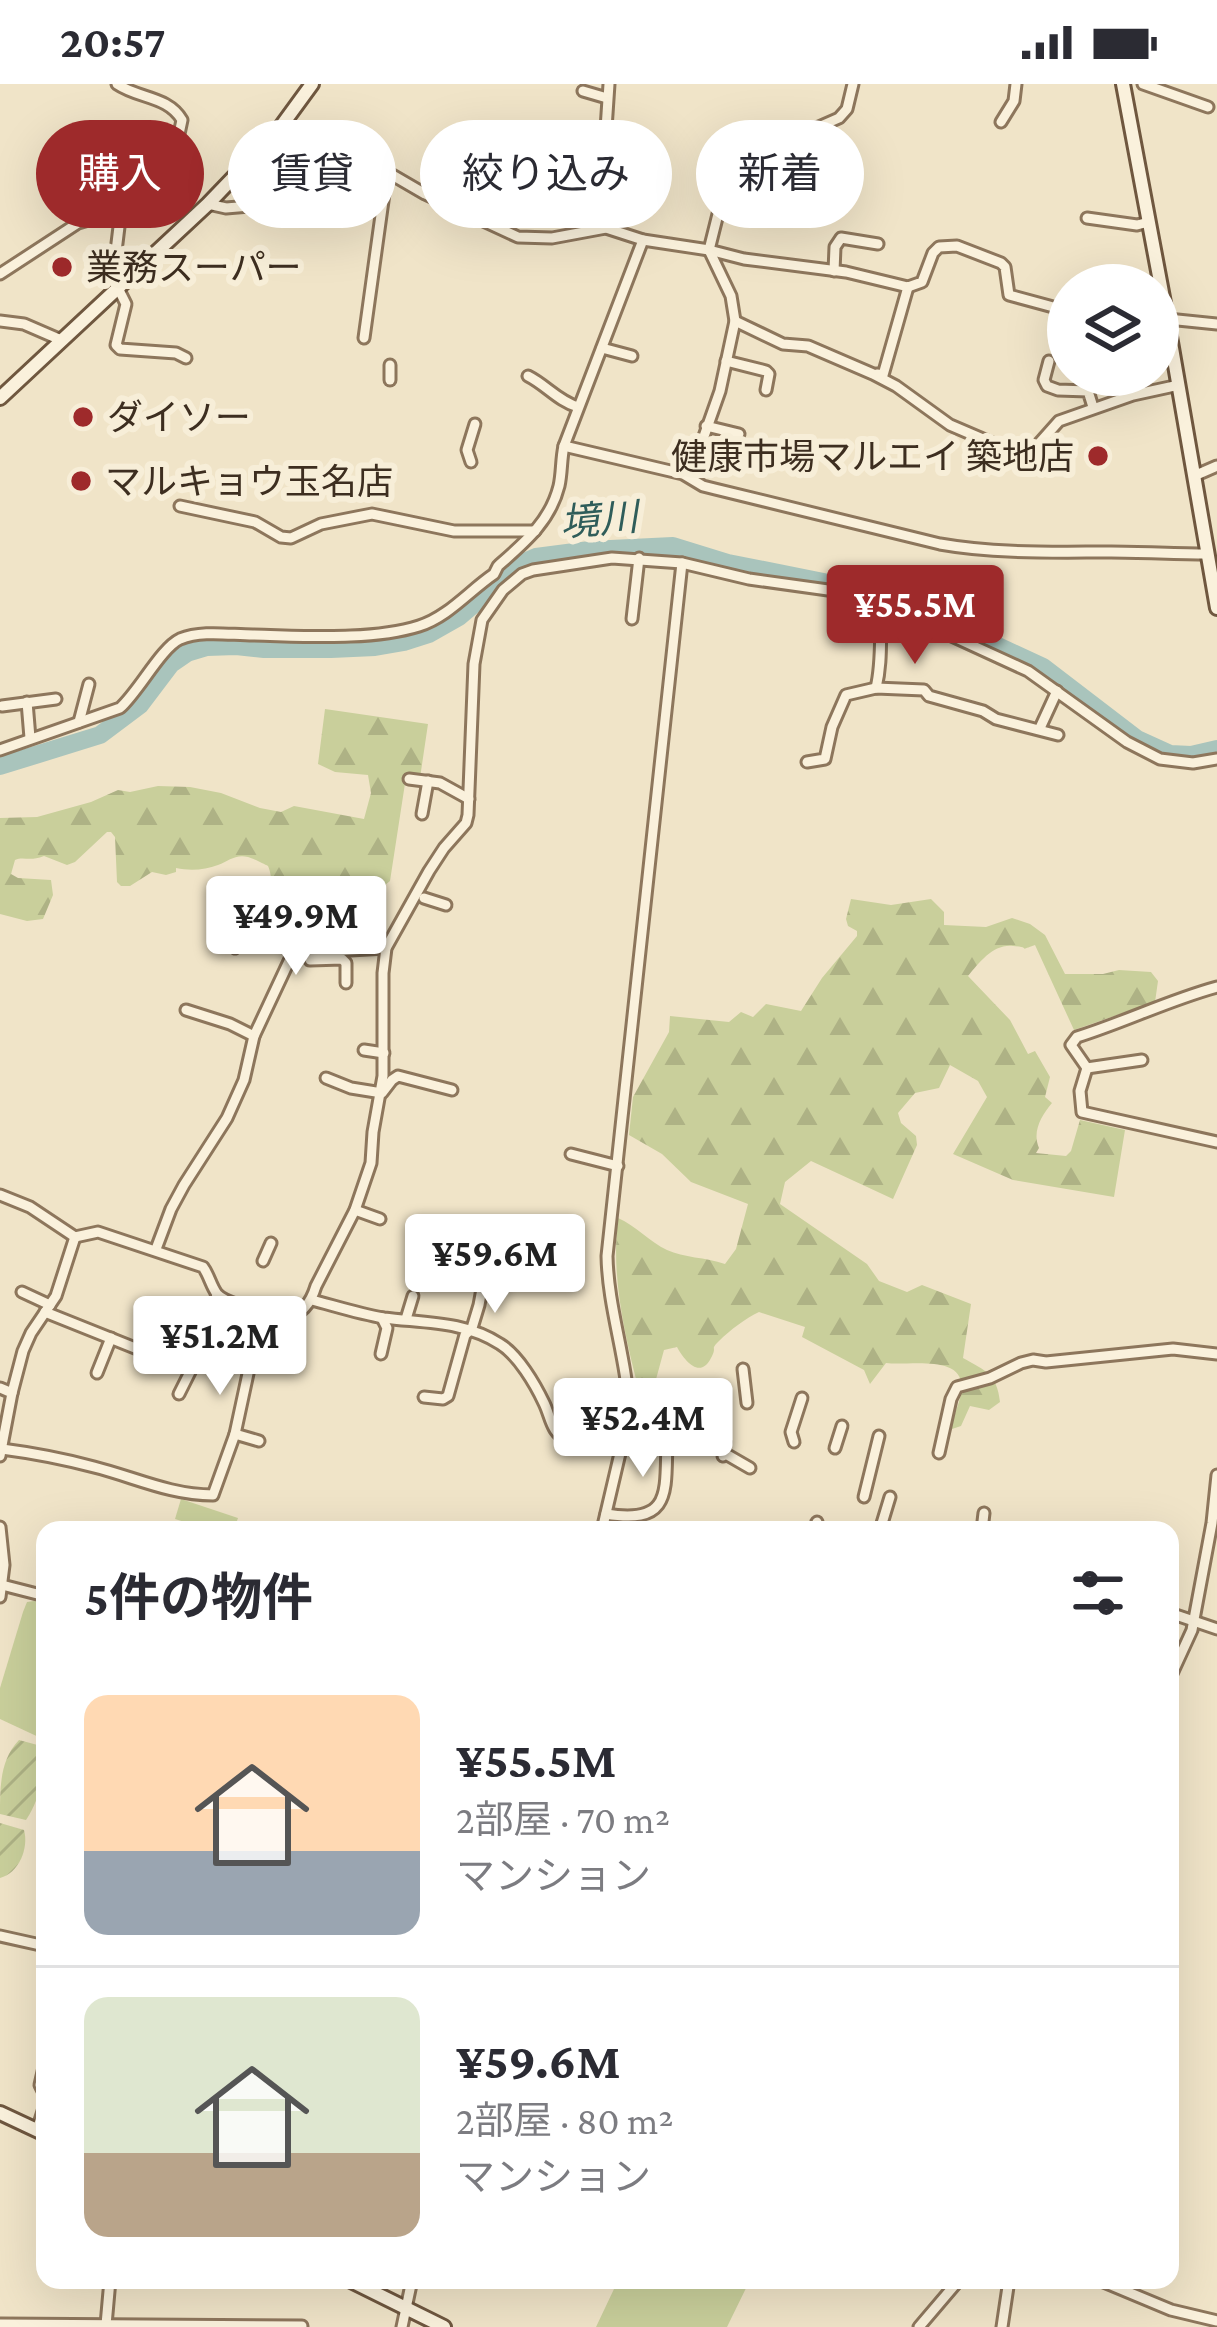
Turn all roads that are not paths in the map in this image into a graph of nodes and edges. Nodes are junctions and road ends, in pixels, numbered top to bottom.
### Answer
1 (117, 84) edge
2 (312, 84) edge
3 (609, 84) edge
4 (853, 84) edge
5 (1016, 84) edge
6 (1123, 84) edge
7 (1143, 84) edge
8 (583, 91) dead end
9 (607, 98) junction
10 (1208, 107) dead end
11 (181, 120) edge
12 (606, 120) edge
13 (1001, 122) dead end
14 (208, 204) junction
15 (228, 206) edge
16 (1088, 218) dead end
17 (1149, 223) junction
18 (72, 228) edge
19 (118, 228) edge
20 (379, 228) edge
21 (499, 228) edge
22 (606, 228) joint
23 (643, 240) junction
24 (878, 244) dead end
25 (709, 250) junction
26 (1155, 264) edge
27 (834, 271) junction
28 (0, 274) edge
29 (121, 285) junction
30 (908, 287) junction
31 (1047, 305) edge
32 (1179, 320) edge
33 (0, 321) edge
34 (735, 321) junction
35 (1217, 324) edge
36 (364, 338) dead end
37 (62, 340) junction
38 (602, 348) junction
39 (632, 356) dead end
40 (187, 358) dead end
41 (726, 362) junction
42 (391, 364) dead end
43 (873, 374) junction
44 (528, 376) dead end
45 (389, 380) dead end
46 (1179, 385) edge
47 (766, 389) dead end
48 (1090, 396) edge
49 (1127, 396) edge
50 (0, 398) edge
51 (578, 407) junction
52 (1093, 407) junction
53 (475, 424) dead end
54 (706, 426) junction
55 (740, 434) dead end
56 (564, 446) junction
57 (471, 462) dead end
58 (1217, 466) edge
59 (690, 476) junction
60 (1194, 476) junction
61 (180, 506) dead end
62 (535, 531) junction
63 (1207, 554) junction
64 (639, 559) junction
65 (682, 563) junction
66 (496, 575) junction
67 (507, 586) junction
68 (882, 604) junction
69 (1217, 608) edge
70 (632, 619) dead end
71 (89, 684) dead end
72 (877, 688) junction
73 (1057, 691) junction
74 (56, 698) dead end
75 (27, 702) junction
76 (2, 706) edge
77 (79, 722) junction
78 (1040, 728) junction
79 (1058, 735) dead end
80 (30, 738) junction
81 (0, 750) edge
82 (1217, 759) edge
83 (807, 762) dead end
84 (409, 779) dead end
85 (428, 781) junction
86 (469, 799) junction
87 (422, 814) dead end
88 (424, 898) dead end
89 (446, 905) dead end
90 (247, 917) dead end
91 (235, 948) dead end
92 (386, 948) junction
93 (307, 952) junction
94 (275, 953) dead end
95 (286, 967) junction
96 (346, 983) dead end
97 (1217, 987) edge
98 (186, 1010) dead end
99 (254, 1036) junction
100 (364, 1050) dead end
101 (384, 1053) junction
102 (1142, 1060) dead end
103 (1087, 1069) junction
104 (326, 1078) dead end
105 (452, 1090) dead end
106 (380, 1092) junction
107 (1217, 1142) edge
108 (572, 1154) dead end
109 (618, 1166) junction
110 (0, 1195) edge
111 (355, 1210) junction
112 (380, 1219) dead end
113 (74, 1237) junction
114 (271, 1243) dead end
115 (156, 1250) junction
116 (263, 1261) dead end
117 (484, 1278) dead end
118 (22, 1292) dead end
119 (218, 1294) junction
120 (413, 1296) dead end
121 (312, 1300) junction
122 (48, 1308) junction
123 (263, 1317) junction
124 (382, 1318) junction
125 (406, 1319) junction
126 (468, 1331) junction
127 (111, 1338) junction
128 (381, 1354) dead end
129 (1217, 1354) edge
130 (154, 1356) dead end
131 (742, 1370) dead end
132 (98, 1373) dead end
133 (527, 1376) junction
134 (515, 1382) dead end
135 (0, 1388) edge
136 (12, 1393) junction
137 (179, 1394) dead end
138 (424, 1396) dead end
139 (802, 1398) dead end
140 (747, 1402) dead end
141 (842, 1426) dead end
142 (734, 1430) dead end
143 (235, 1434) junction
144 (879, 1436) dead end
145 (667, 1440) dead end
146 (260, 1441) dead end
147 (794, 1442) dead end
148 (624, 1444) junction
149 (835, 1448) dead end
150 (1, 1453) edge
151 (939, 1453) dead end
152 (750, 1468) dead end
153 (1217, 1475) edge
154 (864, 1496) dead end
155 (890, 1497) dead end
156 (984, 1513) dead end
157 (605, 1514) junction
158 (604, 1521) edge
159 (883, 1521) edge
160 (983, 1521) edge
161 (0, 1527) edge
162 (1, 1591) edge
163 (36, 1595) edge
164 (1179, 1617) edge
165 (1193, 1622) junction
166 (1217, 1629) edge
167 (1179, 1656) edge
168 (0, 1936) edge
169 (36, 1944) edge
170 (0, 2113) edge
171 (36, 2130) edge
172 (109, 2289) edge
173 (368, 2289) edge
174 (410, 2289) edge
175 (951, 2289) edge
176 (1008, 2289) edge
177 (1121, 2289) edge
178 (406, 2307) junction
179 (1217, 2321) edge
180 (0, 2324) edge
181 (106, 2325) edge
182 (302, 2326) edge
183 (403, 2327) edge
184 (445, 2327) edge
185 (919, 2327) edge
186 (1002, 2327) edge

1 - 11 street
2 - 14 main road
3 - 9 street
4 - 25 street
5 - 13 street
6 - 17 main road
7 - 10 street
8 - 9 street
9 - 12 street
14 - 15 street
14 - 29 main road
16 - 17 street
17 - 26 main road
18 - 28 street
19 - 29 street
20 - 36 street
21 - 22 street
22 - 23 street
23 - 25 street
23 - 38 street
24 - 27 street
25 - 27 street
25 - 34 street
27 - 30 street
29 - 37 main road
29 - 40 street
30 - 31 street
30 - 43 street
32 - 35 street
33 - 37 street
34 - 41 street
34 - 43 street
37 - 50 main road
38 - 39 street
38 - 51 street
41 - 47 street
41 - 54 street
42 - 45 street
43 - 52 street
44 - 51 street
46 - 60 main road
48 - 52 street
49 - 52 street
51 - 56 street
53 - 57 street
54 - 55 street
54 - 59 street
56 - 59 street
56 - 62 street
58 - 60 street
59 - 63 street
60 - 63 main road
61 - 62 street
62 - 66 street
63 - 69 main road
64 - 65 street
64 - 67 street
64 - 70 street
65 - 68 street
65 - 109 street
66 - 67 street
66 - 77 street
67 - 86 street
68 - 72 street
68 - 73 street
71 - 77 street
72 - 78 street
72 - 83 street
73 - 78 street
73 - 82 street
74 - 75 street
75 - 76 street
75 - 80 street
77 - 80 street
78 - 79 street
80 - 81 street
84 - 85 street
85 - 86 street
85 - 87 street
86 - 92 street
88 - 89 street
90 - 91 street
92 - 93 street
92 - 101 street
93 - 95 street
93 - 96 street
94 - 95 street
95 - 99 street
97 - 103 street
98 - 99 street
99 - 115 street
100 - 101 street
101 - 106 street
102 - 103 street
103 - 107 street
104 - 106 street
105 - 106 street
106 - 111 street
108 - 109 street
109 - 148 street
110 - 113 street
111 - 112 street
111 - 121 street
113 - 115 street
113 - 122 street
114 - 116 street
115 - 119 street
117 - 126 street
118 - 122 street
119 - 123 street
119 - 137 street
120 - 125 street
121 - 123 street
121 - 124 street
122 - 127 street
122 - 136 street
123 - 143 street
124 - 125 street
124 - 128 street
125 - 126 street
126 - 133 street
126 - 138 street
127 - 130 street
127 - 132 street
129 - 151 street
131 - 140 street
133 - 134 street
133 - 148 street
135 - 136 street
136 - 150 street
139 - 147 street
141 - 149 street
142 - 152 street
143 - 146 street
143 - 150 street
144 - 154 street
145 - 157 street
148 - 157 street
153 - 165 street
155 - 159 street
156 - 160 street
157 - 158 street
161 - 162 street
162 - 163 street
164 - 165 street
165 - 166 street
165 - 167 street
168 - 169 street
170 - 171 main road
172 - 181 street
173 - 178 main road
174 - 178 street
175 - 185 street
176 - 186 street
177 - 179 street
178 - 183 street
178 - 184 main road
180 - 181 street
181 - 182 street

